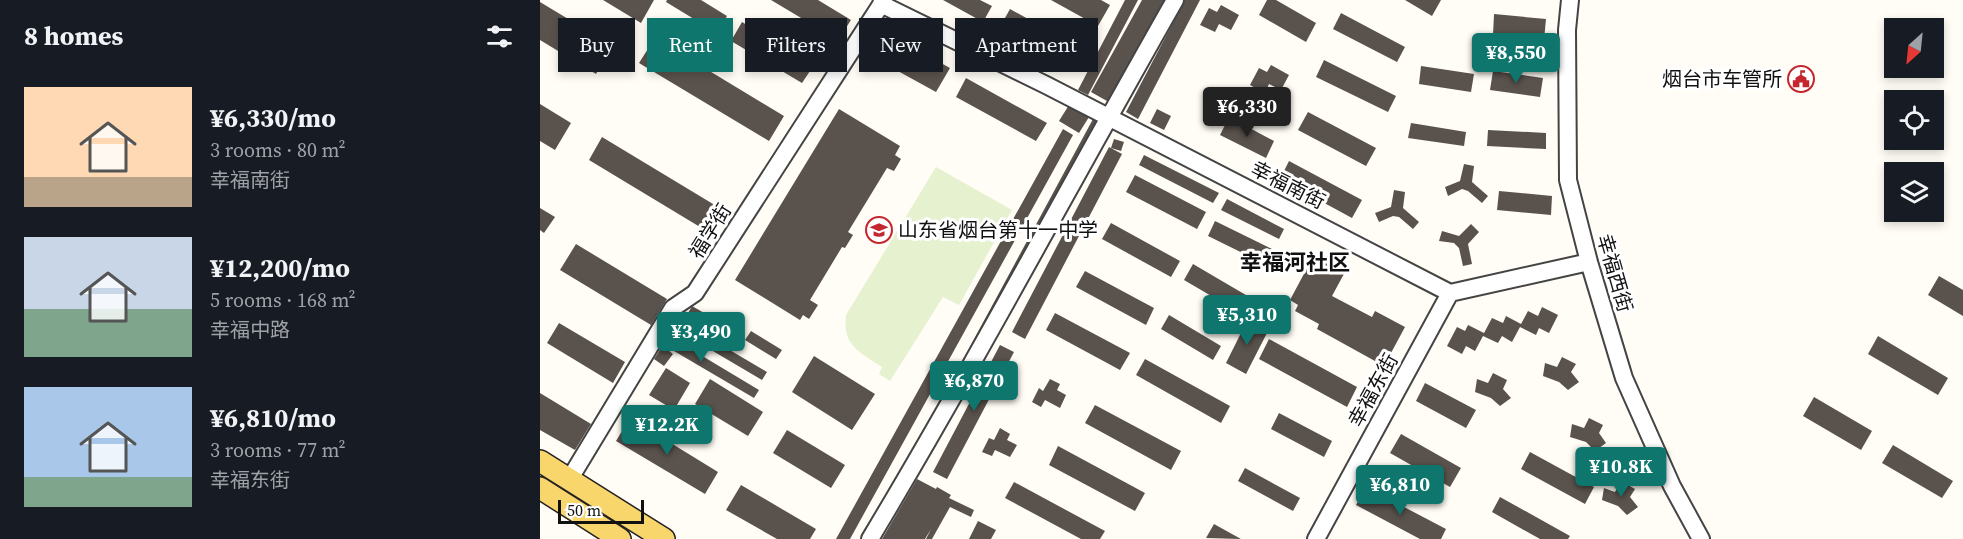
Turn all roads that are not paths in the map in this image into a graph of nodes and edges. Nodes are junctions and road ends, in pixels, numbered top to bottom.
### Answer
1 (1175, 0) edge
2 (1570, 0) edge
3 (883, 2) edge
4 (1589, 262) junction
5 (1450, 293) junction
6 (540, 461) edge
7 (569, 480) junction
8 (540, 488) edge
9 (620, 539) edge
10 (664, 539) edge
11 (870, 539) edge
12 (1316, 539) edge
13 (1701, 539) edge

1 - 11 street
2 - 4 street, 幸福西街
3 - 5 street, 幸福南街
3 - 7 street, 福学街
4 - 5 street
4 - 13 street, 幸福西街
5 - 12 street, 幸福东街
6 - 7 main road
7 - 10 main road
8 - 9 main road

